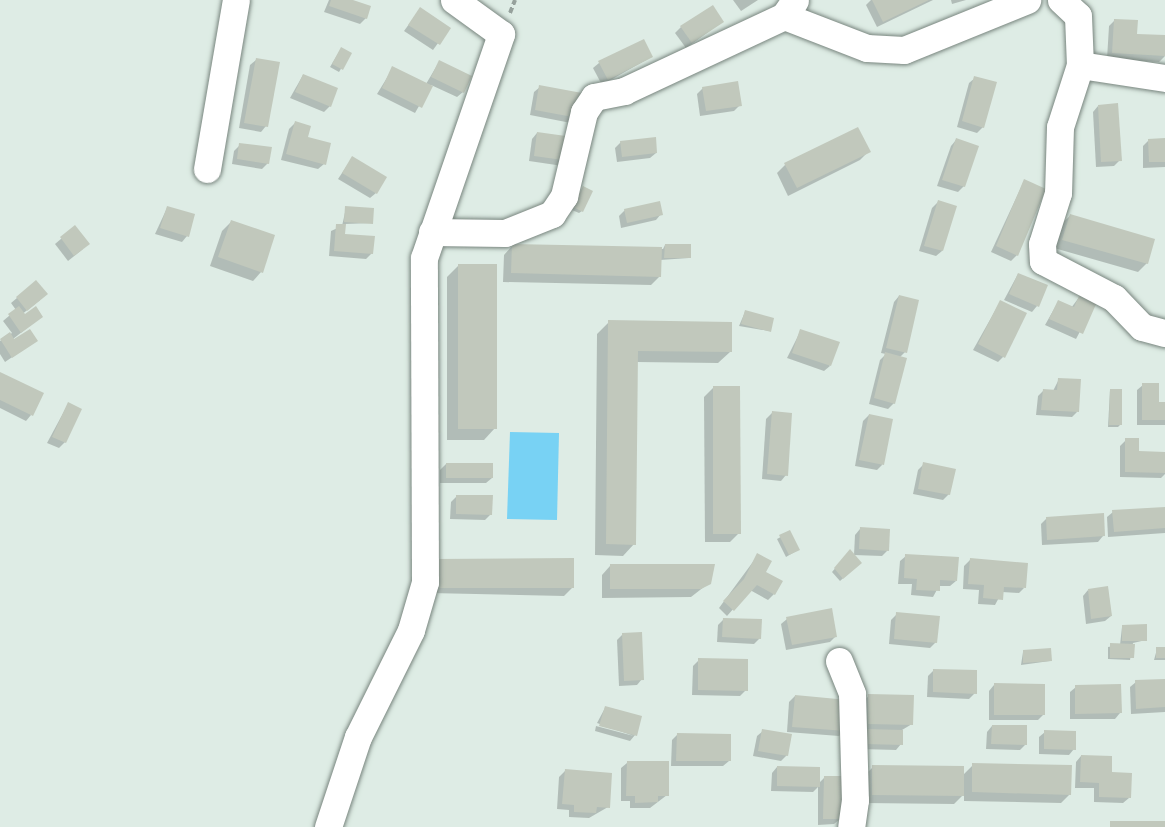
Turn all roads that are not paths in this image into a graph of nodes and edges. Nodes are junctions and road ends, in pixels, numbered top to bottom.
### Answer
1 (236, 0) edge
2 (454, 0) edge
3 (1027, 0) edge
4 (1061, 0) edge
5 (790, 8) edge
6 (1080, 65) junction
7 (1165, 78) edge
8 (207, 169) dead end
9 (432, 232) junction
10 (1165, 333) edge
11 (839, 661) dead end
12 (328, 827) edge
13 (852, 827) edge

1 - 8 street
2 - 9 street
3 - 5 street
4 - 6 street
5 - 9 street
6 - 7 street
6 - 10 street
9 - 12 street
11 - 13 street

